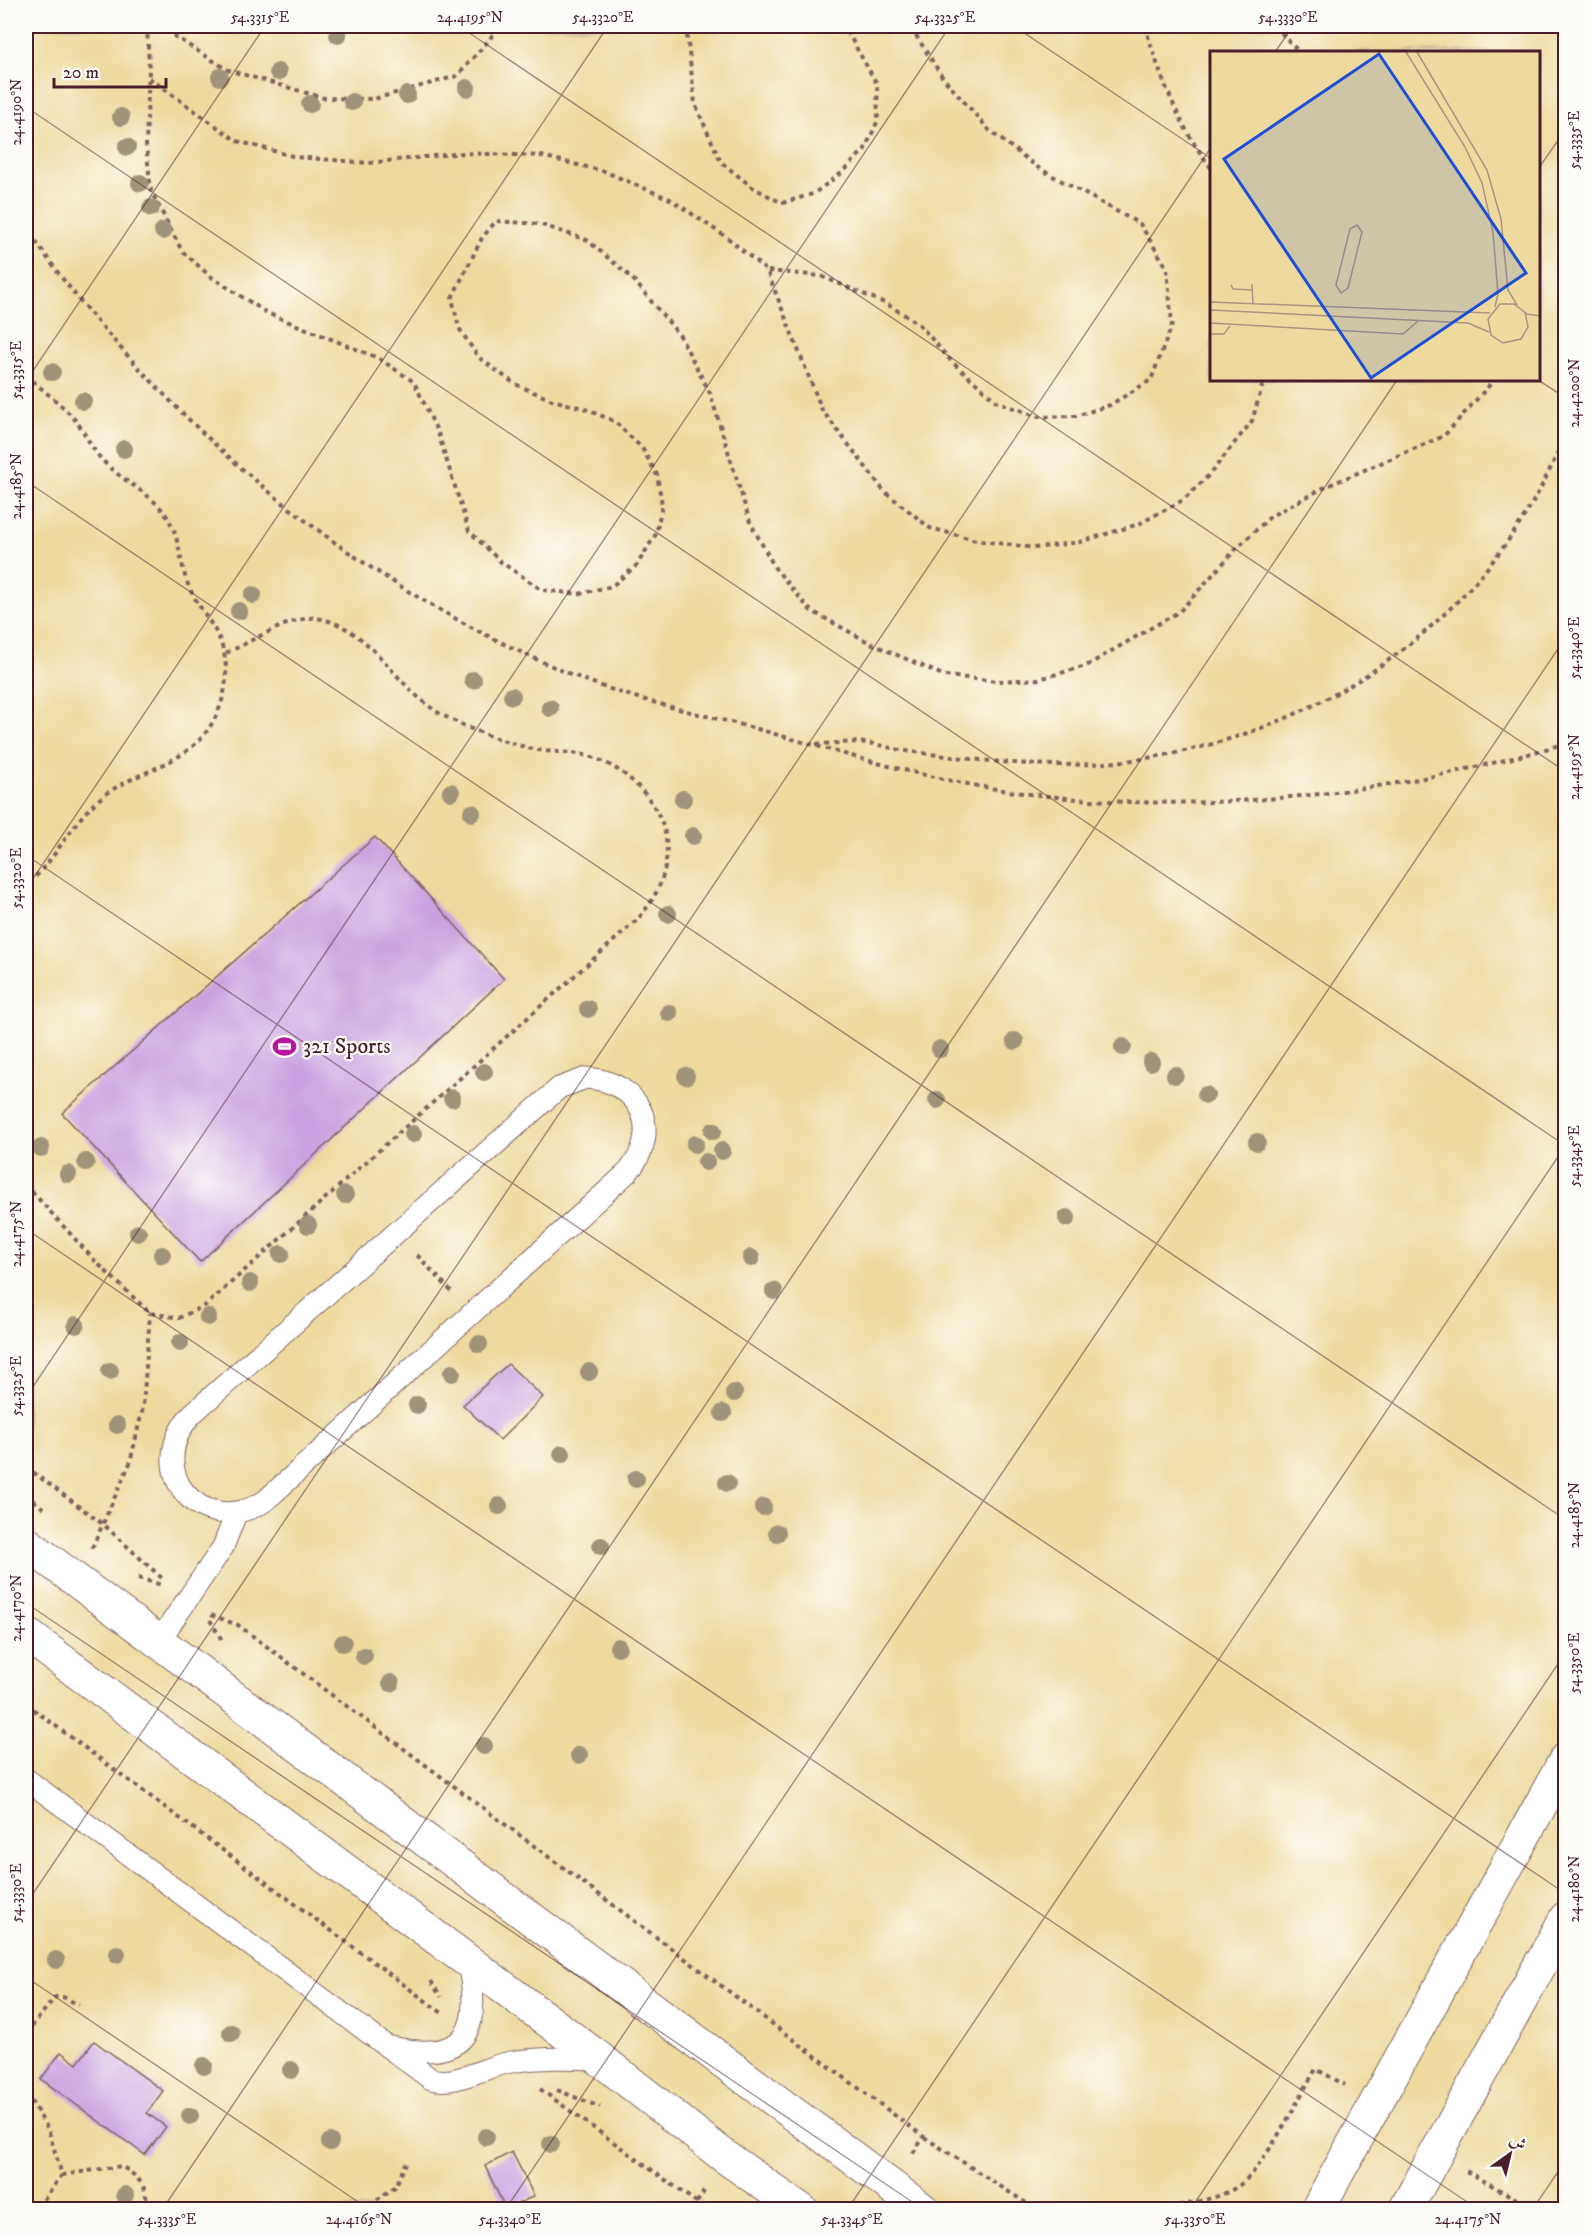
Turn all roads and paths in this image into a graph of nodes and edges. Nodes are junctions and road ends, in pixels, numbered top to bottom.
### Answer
1 (147, 26) edge
2 (158, 26) edge
3 (498, 26) edge
4 (686, 26) edge
5 (844, 26) edge
6 (910, 26) edge
7 (1145, 26) edge
8 (1275, 26) edge
9 (1298, 51) edge
10 (149, 78) junction
11 (1210, 166) edge
12 (26, 226) edge
13 (767, 271) junction
14 (26, 375) edge
15 (1264, 381) edge
16 (1493, 381) edge
17 (1566, 432) edge
18 (224, 654) junction
19 (1566, 743) edge
20 (812, 744) junction
21 (26, 885) edge
22 (26, 1185) edge
23 (396, 1232) junction
24 (150, 1313) junction
25 (472, 1313) junction
26 (26, 1467) edge
27 (26, 1495) edge
28 (51, 1514) dead end
29 (236, 1514) junction
30 (104, 1525) junction
31 (85, 1539) dead end
32 (26, 1543) edge
33 (93, 1546) junction
34 (103, 1552) dead end
35 (89, 1554) dead end
36 (130, 1573) dead end
37 (207, 1614) dead end
38 (26, 1634) edge
39 (159, 1641) junction
40 (26, 1704) edge
41 (1566, 1759) edge
42 (26, 1779) edge
43 (1566, 1918) edge
44 (468, 1963) junction
45 (79, 2006) dead end
46 (448, 2017) dead end
47 (26, 2034) edge
48 (385, 2045) junction
49 (600, 2059) junction
50 (545, 2085) dead end
51 (556, 2090) dead end
52 (26, 2093) edge
53 (1377, 2102) junction
54 (609, 2114) dead end
55 (924, 2137) junction
56 (1436, 2155) junction
57 (908, 2162) dead end
58 (406, 2163) dead end
59 (62, 2175) junction
60 (696, 2183) dead end
61 (714, 2196) dead end
62 (26, 2206) edge
63 (30, 2210) edge
64 (36, 2210) edge
65 (145, 2210) edge
66 (303, 2210) edge
67 (336, 2210) edge
68 (362, 2210) edge
69 (707, 2210) edge
70 (801, 2210) edge
71 (923, 2210) edge
72 (1038, 2210) edge
73 (1153, 2210) edge
74 (1317, 2210) edge
75 (1405, 2210) edge
76 (1516, 2210) edge

1 - 10 path
2 - 3 path
4 - 5 path
6 - 13 path
7 - 11 path
8 - 9 path
10 - 13 path
10 - 16 path
12 - 20 path
13 - 15 path
14 - 18 path
17 - 20 path
18 - 21 path
18 - 24 path
19 - 20 path
22 - 24 path
23 - 25 path
23 - 25 lane
23 - 29 lane
24 - 30 path
25 - 29 lane
26 - 30 path
27 - 28 path
29 - 39 lane
30 - 33 path
30 - 36 path
31 - 33 path
32 - 39 main road
33 - 34 path
33 - 35 path
37 - 55 path
38 - 44 main road
39 - 71 main road
40 - 46 path
41 - 53 main road
42 - 48 lane
43 - 56 main road
44 - 48 lane
44 - 49 main road
45 - 47 path
48 - 49 lane
49 - 70 main road
50 - 69 path
51 - 54 path
52 - 59 path
53 - 73 path
53 - 74 main road
55 - 57 path
55 - 72 path
56 - 75 main road
56 - 76 path
58 - 68 path
59 - 64 path
59 - 65 path
60 - 61 path
62 - 63 path
66 - 67 path

